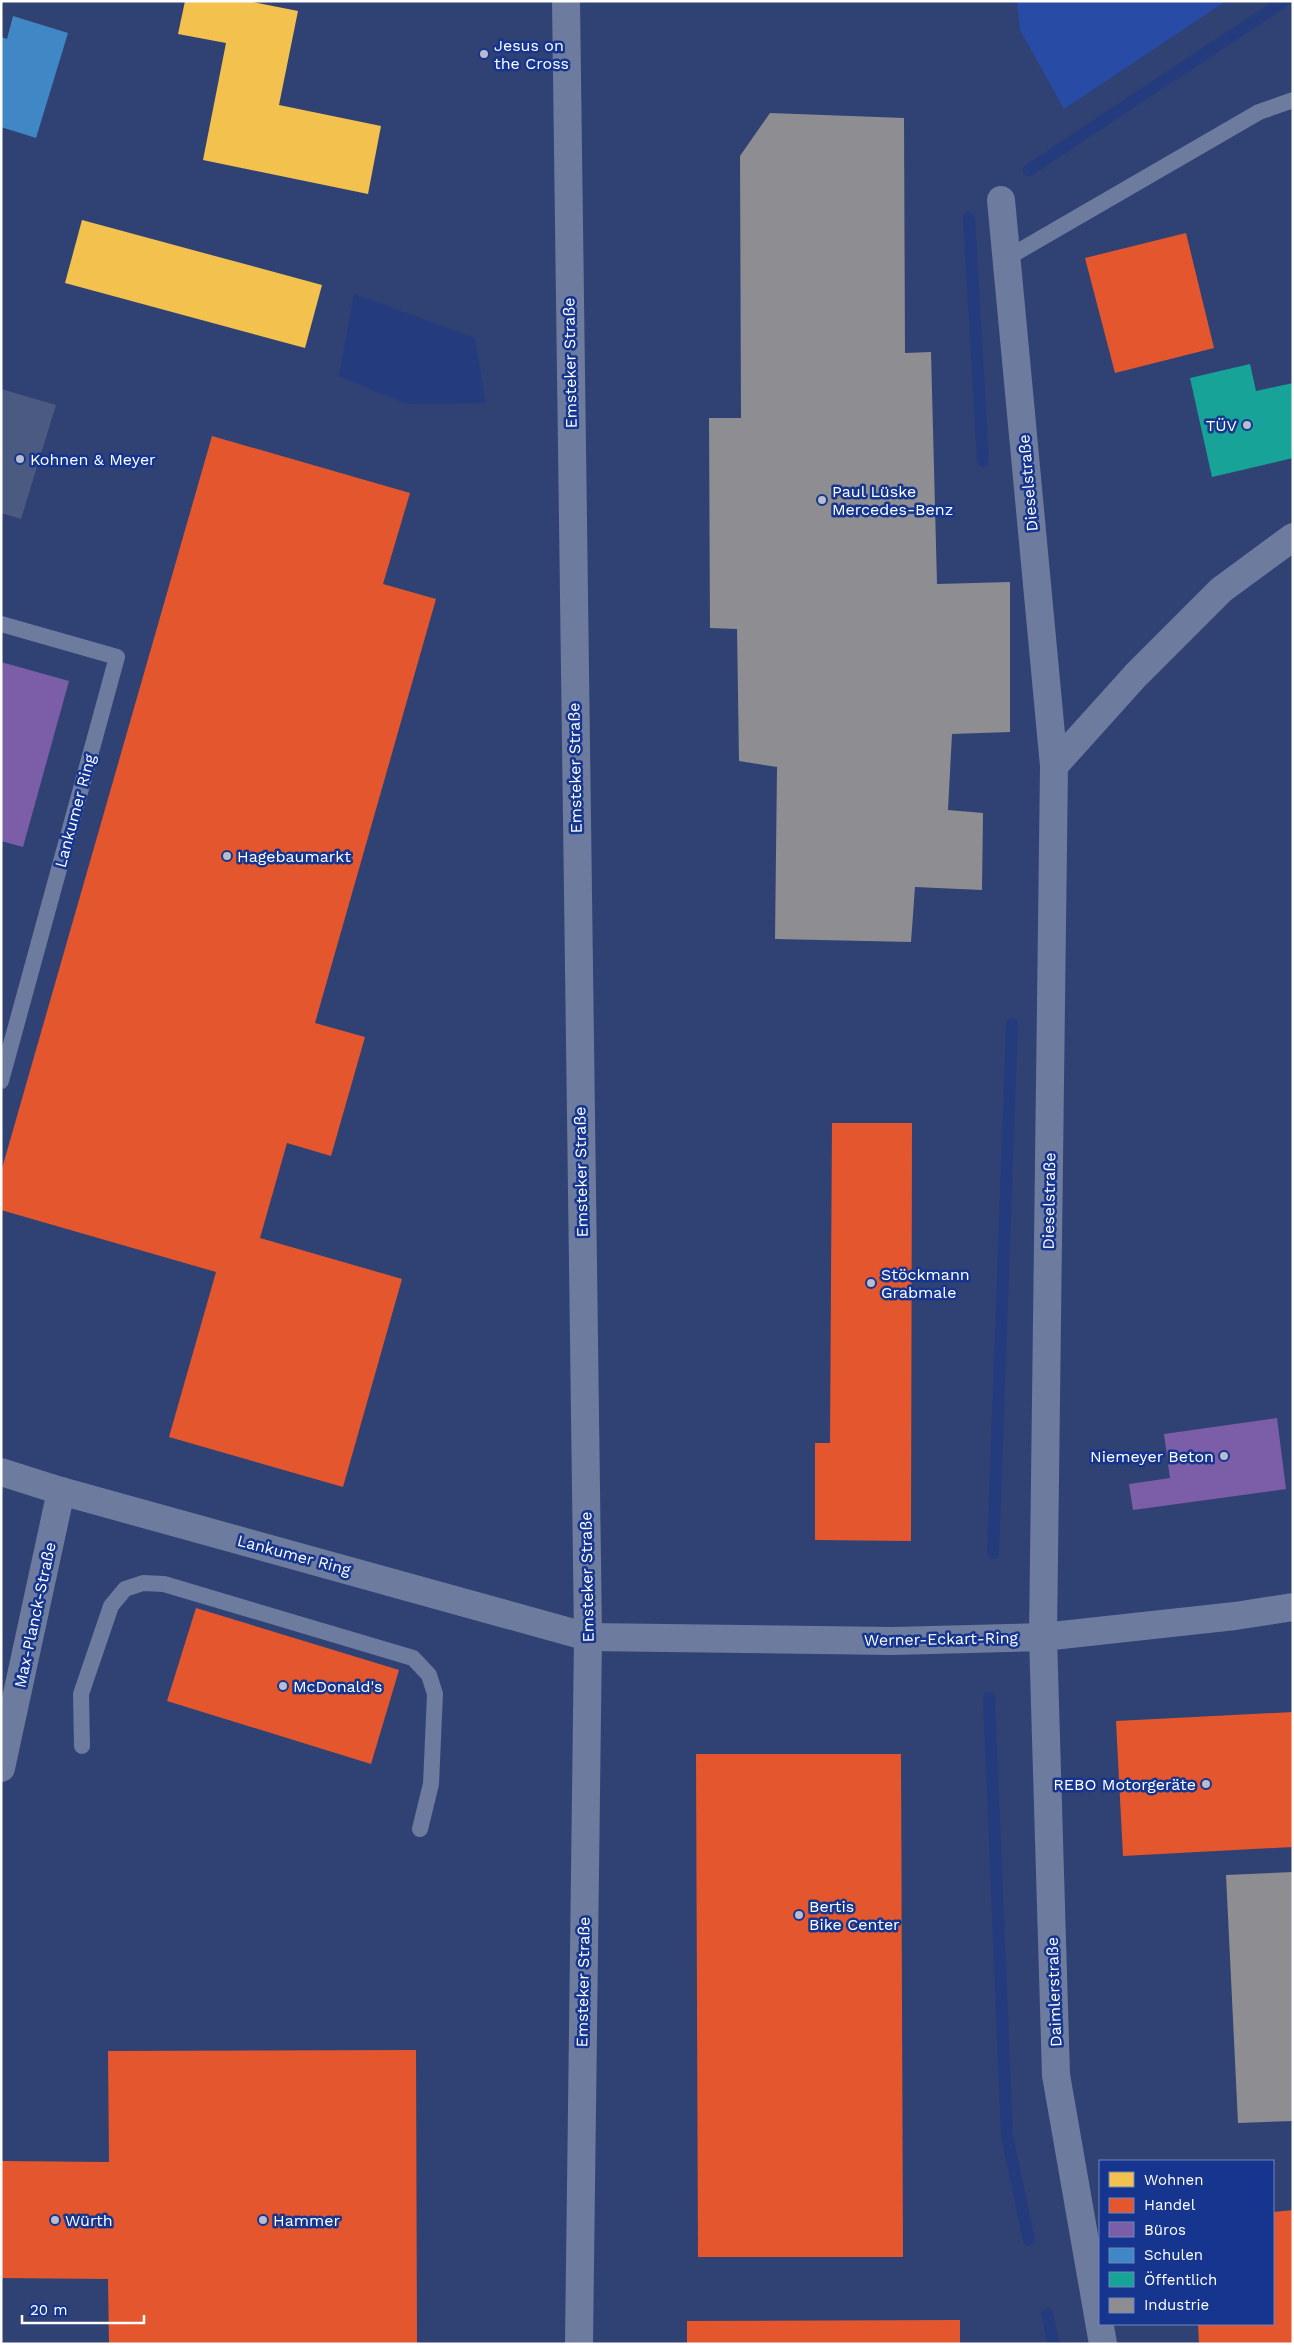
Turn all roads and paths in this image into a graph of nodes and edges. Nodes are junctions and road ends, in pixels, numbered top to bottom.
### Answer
1 (566, 1) edge
2 (1293, 100) edge
3 (1001, 200) dead end
4 (1007, 258) junction
5 (1293, 537) edge
6 (1, 624) edge
7 (1054, 766) junction
8 (1, 1081) edge
9 (1, 1472) edge
10 (61, 1491) junction
11 (1293, 1606) edge
12 (588, 1637) junction
13 (1044, 1637) junction
14 (82, 1746) dead end
15 (1, 1768) edge
16 (420, 1828) dead end
17 (1099, 2321) edge
18 (1100, 2325) edge
19 (578, 2344) edge
20 (1103, 2344) edge

1 - 12 street, Emsteker Straße
2 - 4 lane
3 - 4 street, Dieselstraße
4 - 7 street, Dieselstraße
5 - 7 street
6 - 8 lane, Lankumer Ring
7 - 13 street, Dieselstraße
9 - 10 street, Lankumer Ring
10 - 12 street, Lankumer Ring
10 - 15 street, Max-Planck-Straße
11 - 13 street, Werner-Eckart-Ring
12 - 13 street, Werner-Eckart-Ring
12 - 19 street, Emsteker Straße
13 - 17 street, Daimlerstraße
14 - 16 lane
18 - 20 street, Daimlerstraße

